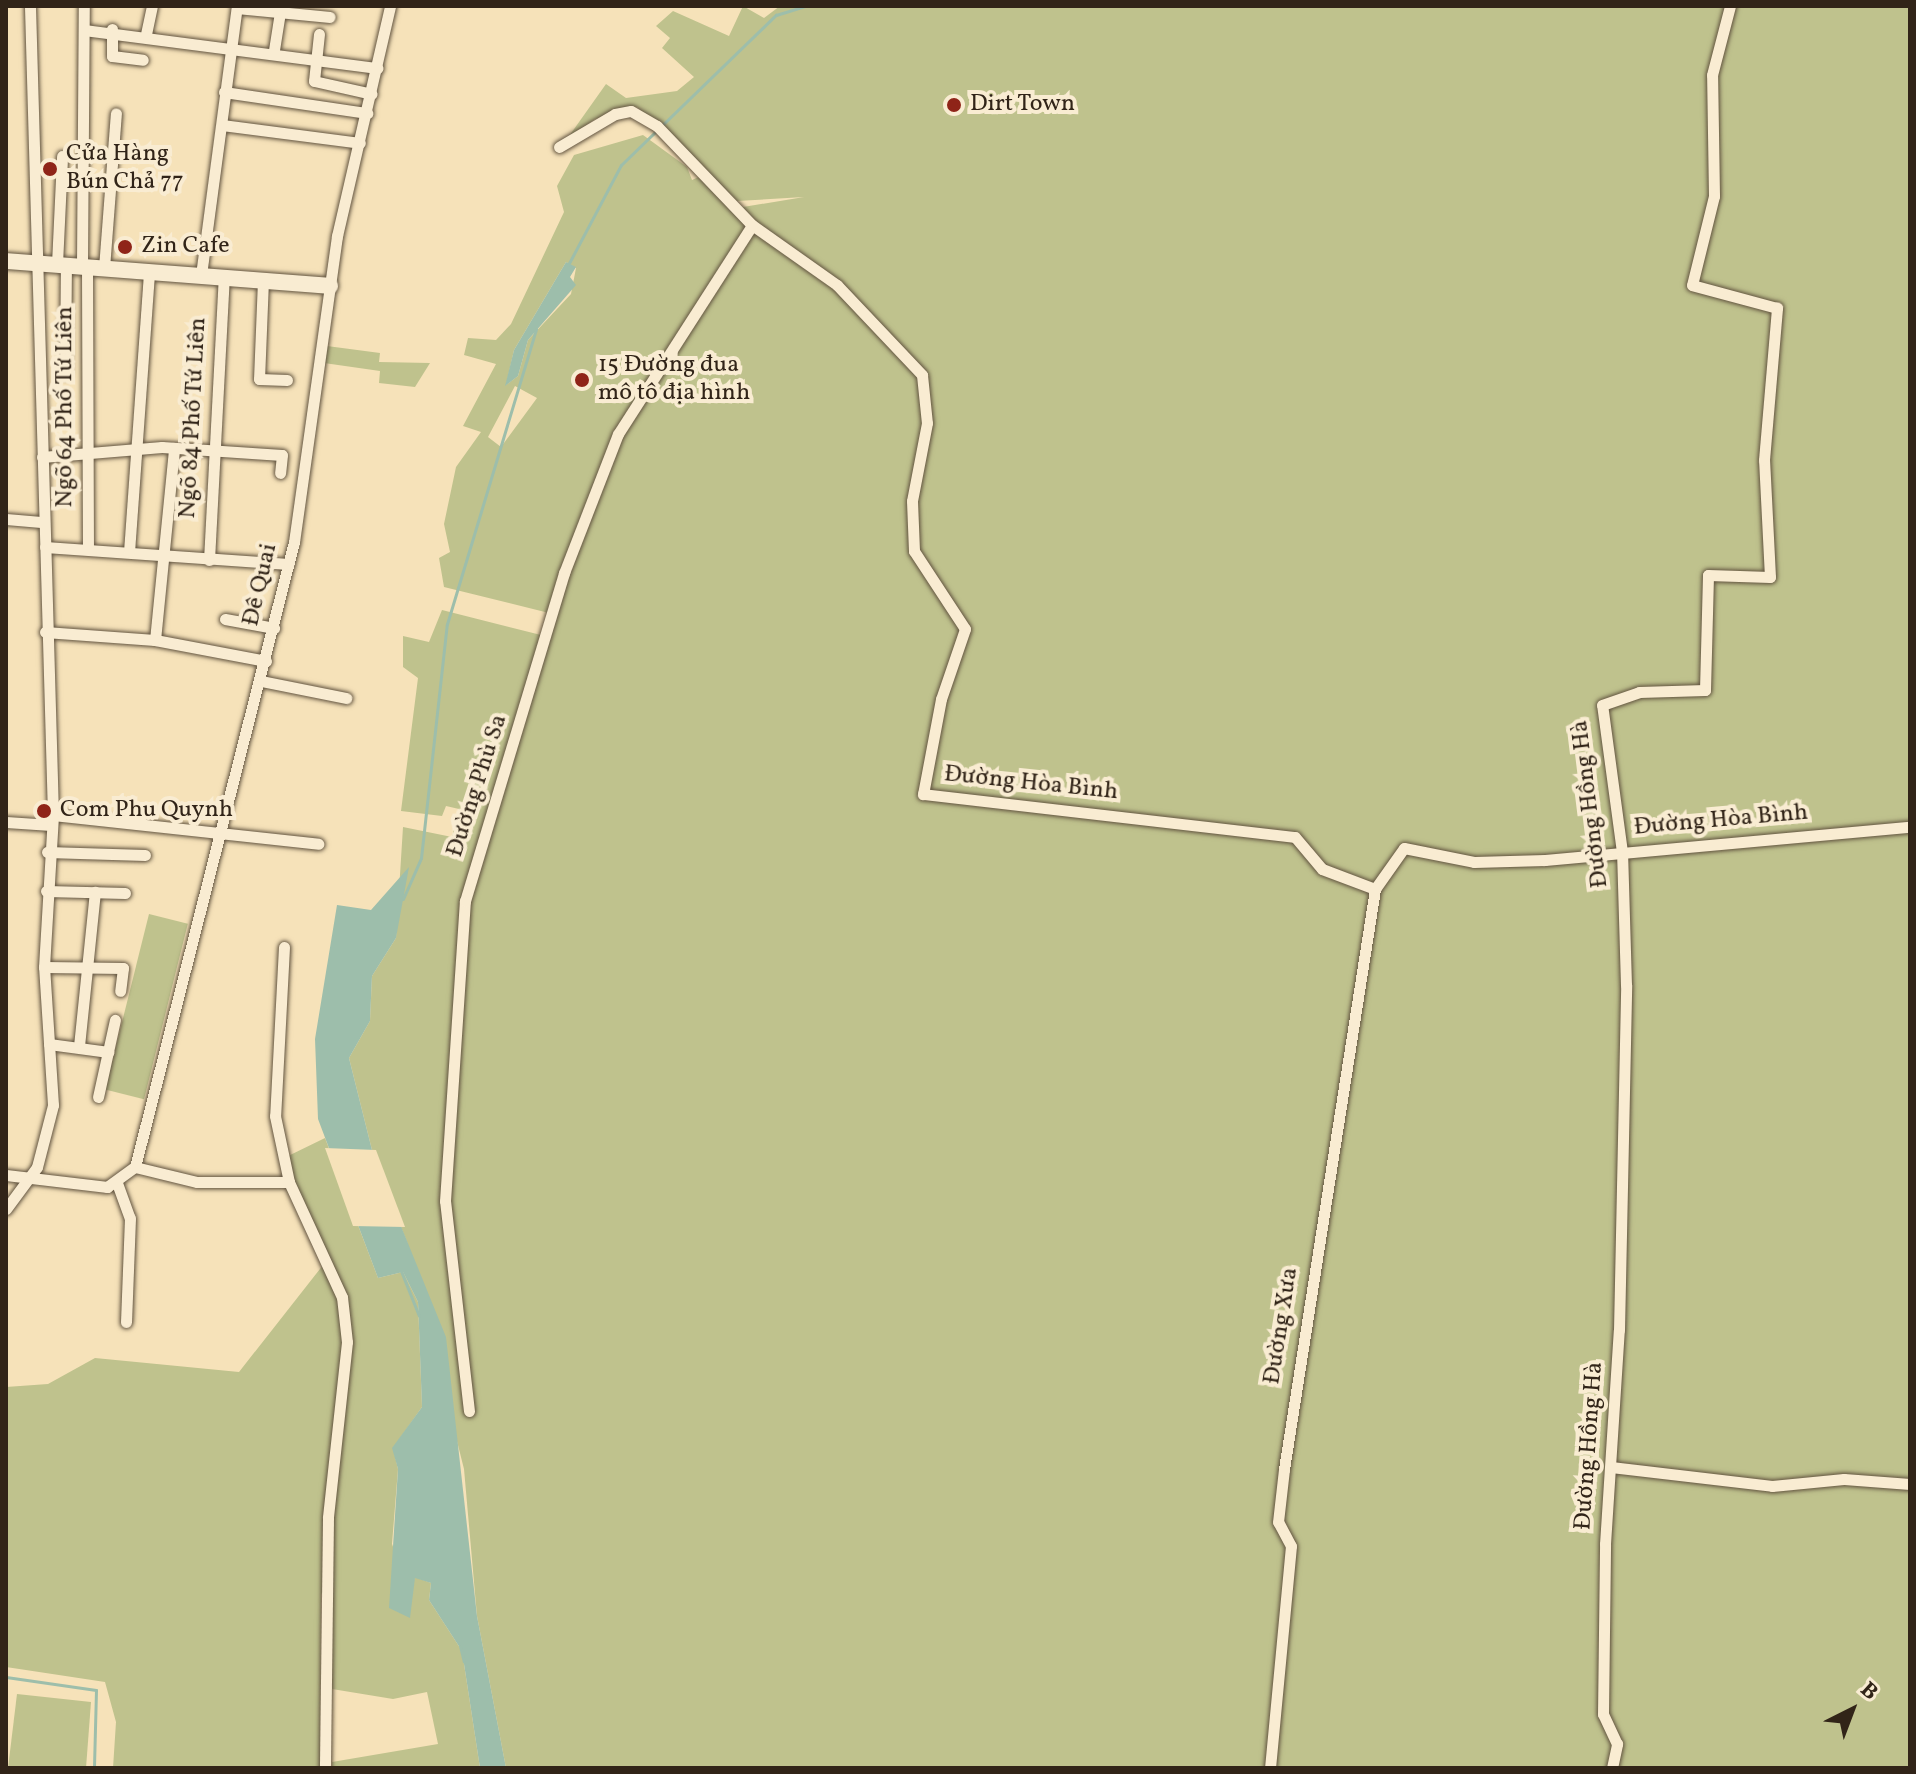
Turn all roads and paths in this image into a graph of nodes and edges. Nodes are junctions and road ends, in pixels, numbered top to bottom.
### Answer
1 (30, 6) edge
2 (84, 6) edge
3 (152, 6) edge
4 (390, 6) edge
5 (1730, 6) edge
6 (237, 7) edge
7 (280, 12) junction
8 (330, 17) dead end
9 (112, 29) junction
10 (84, 30) junction
11 (146, 34) junction
12 (319, 34) dead end
13 (232, 45) junction
14 (274, 50) junction
15 (318, 55) junction
16 (143, 60) dead end
17 (378, 68) junction
18 (224, 92) junction
19 (372, 94) junction
20 (116, 113) dead end
21 (367, 113) junction
22 (222, 125) junction
23 (360, 143) junction
24 (559, 147) dead end
25 (62, 156) dead end
26 (752, 225) junction
27 (6, 261) edge
28 (32, 263) junction
29 (79, 266) junction
30 (149, 271) junction
31 (201, 275) junction
32 (224, 277) junction
33 (263, 280) junction
34 (330, 286) junction
35 (65, 373) dead end
36 (287, 380) dead end
37 (174, 448) junction
38 (213, 451) junction
39 (131, 454) junction
40 (42, 457) junction
41 (88, 457) junction
42 (280, 473) dead end
43 (6, 519) edge
44 (44, 522) junction
45 (45, 547) junction
46 (88, 547) junction
47 (129, 552) junction
48 (164, 556) junction
49 (209, 560) junction
50 (288, 564) junction
51 (225, 619) dead end
52 (274, 628) junction
53 (45, 632) junction
54 (155, 640) junction
55 (266, 661) junction
56 (261, 681) junction
57 (346, 698) dead end
58 (52, 820) junction
59 (6, 822) edge
60 (1910, 827) edge
61 (223, 829) junction
62 (318, 844) dead end
63 (47, 852) junction
64 (1622, 852) junction
65 (145, 855) dead end
66 (1375, 889) junction
67 (46, 891) junction
68 (95, 892) junction
69 (125, 893) dead end
70 (284, 947) dead end
71 (44, 967) junction
72 (87, 968) junction
73 (120, 991) dead end
74 (115, 1020) dead end
75 (49, 1044) junction
76 (79, 1046) junction
77 (108, 1052) junction
78 (98, 1097) dead end
79 (135, 1167) junction
80 (6, 1175) edge
81 (28, 1179) junction
82 (289, 1182) junction
83 (117, 1183) junction
84 (6, 1209) edge
85 (126, 1322) dead end
86 (469, 1411) dead end
87 (1611, 1467) junction
88 (1910, 1484) edge
89 (325, 1768) edge
90 (1270, 1768) edge
91 (1612, 1768) edge

1 - 28 street
2 - 10 street
3 - 11 street
4 - 17 street, Đê Quai
5 - 64 street, Đường Hồng Hà
6 - 7 street
6 - 13 street
7 - 8 street
7 - 14 street
9 - 10 street
9 - 11 street
9 - 16 street
10 - 29 street
11 - 13 street
12 - 15 street
13 - 14 street
13 - 18 street
14 - 15 street
15 - 17 street
15 - 19 street
17 - 19 street, Đê Quai
18 - 21 street
18 - 22 street
19 - 21 street, Đê Quai
20 - 29 street
21 - 23 street, Đê Quai
22 - 23 street
22 - 31 street
23 - 34 street, Đê Quai
24 - 26 street, Đường Hòa Bình
25 - 29 street
26 - 66 street, Đường Hòa Bình
26 - 86 street, Đường Phù Sa
27 - 28 street
28 - 29 street
28 - 40 street
29 - 30 street
29 - 35 street
29 - 41 street, Ngõ 64 Phố Tứ Liên
30 - 31 street
30 - 39 street
31 - 32 street
32 - 33 street
32 - 38 street, Ngõ 84 Phố Tứ Liên
33 - 34 street
33 - 36 street
34 - 50 street, Đê Quai
37 - 38 street
37 - 39 street
37 - 48 street
38 - 42 street
38 - 49 street, Ngõ 84 Phố Tứ Liên
39 - 41 street
39 - 47 street
40 - 41 street
40 - 44 street
41 - 46 street, Ngõ 64 Phố Tứ Liên
43 - 44 street
44 - 45 street
45 - 46 street
45 - 53 street
46 - 47 street
47 - 48 street
48 - 49 street
48 - 54 street
49 - 50 street
50 - 52 street, Đê Quai
51 - 52 street
52 - 55 street, Đê Quai
53 - 54 street
53 - 58 street
54 - 55 street
55 - 56 street, Đê Quai
56 - 57 street
56 - 61 street, Đê Quai
58 - 59 street
58 - 61 street
58 - 63 street
60 - 64 street, Đường Hòa Bình
61 - 62 street
61 - 79 street, Đê Quai
63 - 65 street
63 - 67 street
64 - 66 street, Đường Hòa Bình
64 - 87 street, Đường Hồng Hà
66 - 90 street, Đường Xưa
67 - 68 street
67 - 71 street
68 - 69 street
68 - 72 street
70 - 82 street
71 - 72 street
71 - 75 street
72 - 73 street
72 - 76 street
74 - 77 street
75 - 76 street
75 - 81 street
76 - 77 street
77 - 78 street
79 - 82 street
79 - 83 street
80 - 81 street
81 - 83 street
81 - 84 street
82 - 89 street
83 - 85 street
87 - 88 street
87 - 91 street, Đường Hồng Hà

